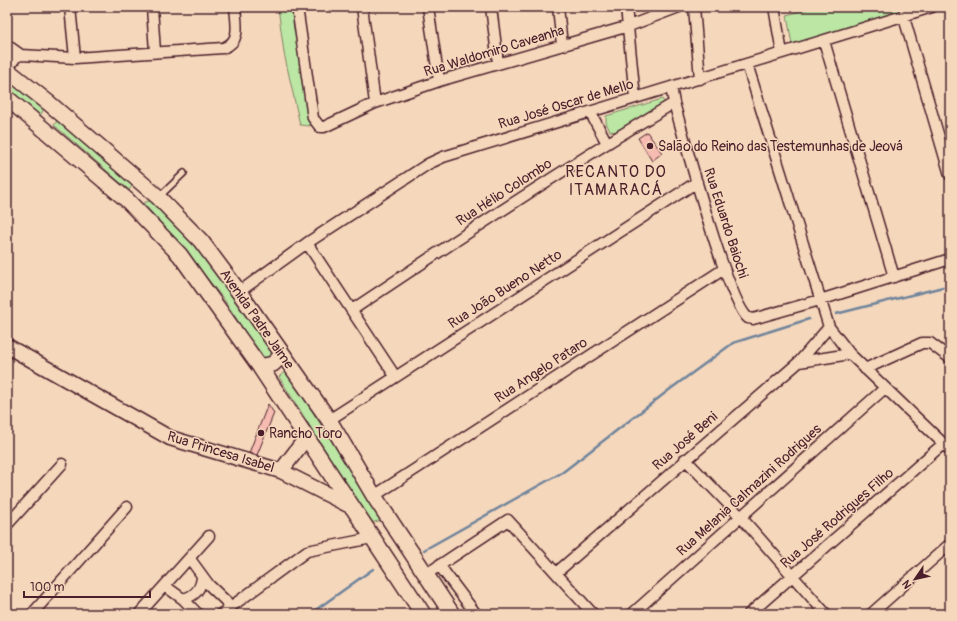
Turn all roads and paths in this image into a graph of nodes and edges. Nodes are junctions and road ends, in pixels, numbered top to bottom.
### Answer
1 (70, 7) edge
2 (152, 7) edge
3 (234, 7) edge
4 (297, 7) edge
5 (362, 7) edge
6 (428, 7) edge
7 (491, 7) edge
8 (558, 7) edge
9 (626, 7) edge
10 (679, 7) edge
11 (694, 7) edge
12 (774, 7) edge
13 (932, 7) edge
14 (903, 14) junction
15 (629, 26) junction
16 (824, 41) junction
17 (7, 45) edge
18 (562, 45) junction
19 (155, 52) junction
20 (782, 53) junction
21 (21, 55) junction
22 (75, 58) junction
23 (498, 63) junction
24 (747, 64) junction
25 (7, 70) edge
26 (700, 79) junction
27 (439, 81) junction
28 (671, 87) junction
29 (7, 98) edge
30 (635, 98) junction
31 (375, 103) junction
32 (674, 103) junction
33 (50, 104) junction
34 (590, 112) junction
35 (35, 121) junction
36 (607, 142) junction
37 (184, 173) dead end
38 (950, 175) edge
39 (697, 182) junction
40 (142, 184) junction
41 (158, 197) junction
42 (127, 200) junction
43 (308, 243) junction
44 (950, 259) edge
45 (724, 269) junction
46 (894, 277) junction
47 (239, 292) junction
48 (820, 300) junction
49 (352, 310) junction
50 (829, 327) junction
51 (7, 346) edge
52 (850, 354) junction
53 (282, 355) junction
54 (950, 358) edge
55 (799, 362) junction
56 (260, 367) junction
57 (865, 368) junction
58 (395, 376) junction
59 (884, 388) junction
60 (328, 420) junction
61 (306, 438) junction
62 (947, 447) edge
63 (685, 459) junction
64 (62, 464) dead end
65 (281, 470) junction
66 (374, 496) junction
67 (127, 507) dead end
68 (352, 508) junction
69 (740, 516) junction
70 (7, 525) edge
71 (369, 534) junction
72 (399, 534) junction
73 (209, 536) dead end
74 (950, 544) edge
75 (190, 559) junction
76 (439, 565) junction
77 (556, 573) junction
78 (425, 575) junction
79 (792, 576) junction
80 (202, 577) junction
81 (165, 586) junction
82 (183, 598) junction
83 (231, 606) junction
84 (32, 614) edge
85 (139, 614) edge
86 (198, 614) edge
87 (221, 614) edge
88 (423, 614) edge
89 (452, 614) edge
90 (476, 614) edge
91 (593, 614) edge
92 (632, 614) edge
93 (749, 614) edge
94 (826, 614) edge
95 (871, 614) edge

1 - 22 street
2 - 19 street
3 - 19 street
4 - 31 street, Rua Waldomiro Caveanha
5 - 31 street
6 - 27 street
7 - 23 street
8 - 18 street
9 - 15 street
10 - 15 street, Rua Waldomiro Caveanha
11 - 26 street
12 - 20 street
13 - 14 street, Rua José Oscar de Mello
14 - 16 street, Rua José Oscar de Mello
14 - 38 street
15 - 18 street, Rua Waldomiro Caveanha
15 - 30 street
16 - 20 street, Rua José Oscar de Mello
16 - 46 street
17 - 21 street
18 - 23 street, Rua Waldomiro Caveanha
19 - 22 street
20 - 24 street, Rua José Oscar de Mello
21 - 22 street
21 - 25 street
23 - 27 street, Rua Waldomiro Caveanha
24 - 26 street, Rua José Oscar de Mello
24 - 48 street
25 - 33 main road, Avenida Padre Jaime
26 - 28 street, Rua José Oscar de Mello
27 - 31 street, Rua Waldomiro Caveanha
28 - 30 street, Rua José Oscar de Mello
28 - 32 street, Rua Eduardo Baiochi
29 - 35 main road, Avenida Padre Jaime
30 - 34 street, Rua José Oscar de Mello
32 - 36 street, Rua Hélio Colombo
32 - 39 street, Rua Eduardo Baiochi
33 - 35 main road
33 - 40 main road, Avenida Padre Jaime
34 - 36 street
34 - 43 street, Rua José Oscar de Mello
35 - 42 main road, Avenida Padre Jaime
36 - 49 street, Rua Hélio Colombo
37 - 41 lane
39 - 45 street, Rua Eduardo Baiochi
39 - 58 street, Rua João Bueno Netto
40 - 41 main road, Avenida Padre Jaime
40 - 42 main road
41 - 47 main road, Avenida Padre Jaime
42 - 56 main road, Avenida Padre Jaime
43 - 47 street, Rua José Oscar de Mello
43 - 49 street
44 - 46 street
45 - 48 street, Rua Eduardo Baiochi
45 - 66 street, Rua Angelo Pataro
46 - 48 street
47 - 53 main road, Avenida Padre Jaime
48 - 50 street
49 - 58 street
50 - 52 street
50 - 55 street, Rua José Beni
51 - 65 street, Rua Princesa Isabel
52 - 55 street
52 - 57 street
53 - 56 main road
53 - 60 main road, Avenida Padre Jaime
54 - 57 street
55 - 63 street, Rua José Beni
56 - 61 main road, Avenida Padre Jaime
57 - 59 street
58 - 60 street, Rua João Bueno Netto
59 - 62 street
59 - 69 street, Rua Melania Calmazini Rodrigues
60 - 66 main road, Avenida Padre Jaime
61 - 65 street
61 - 68 main road, Avenida Padre Jaime
62 - 79 street, Rua José Rodrigues Filho
63 - 69 street
63 - 77 street, Rua José Beni
64 - 70 street
65 - 68 street, Rua Princesa Isabel
66 - 72 main road, Avenida Padre Jaime
67 - 84 street
68 - 71 main road, Avenida Padre Jaime
69 - 79 street
69 - 92 street, Rua Melania Calmazini Rodrigues
71 - 72 main road
71 - 83 street
71 - 88 main road, Avenida Padre Jaime
72 - 78 main road, Avenida Padre Jaime
73 - 75 street
74 - 95 street
75 - 80 street
75 - 81 street
76 - 77 street
76 - 78 street
76 - 90 street
77 - 91 street
78 - 89 main road, Avenida Padre Jaime
79 - 93 street, Rua José Rodrigues Filho
79 - 94 street
80 - 82 street
80 - 83 street
81 - 82 street
81 - 85 street
82 - 86 street
83 - 87 street

